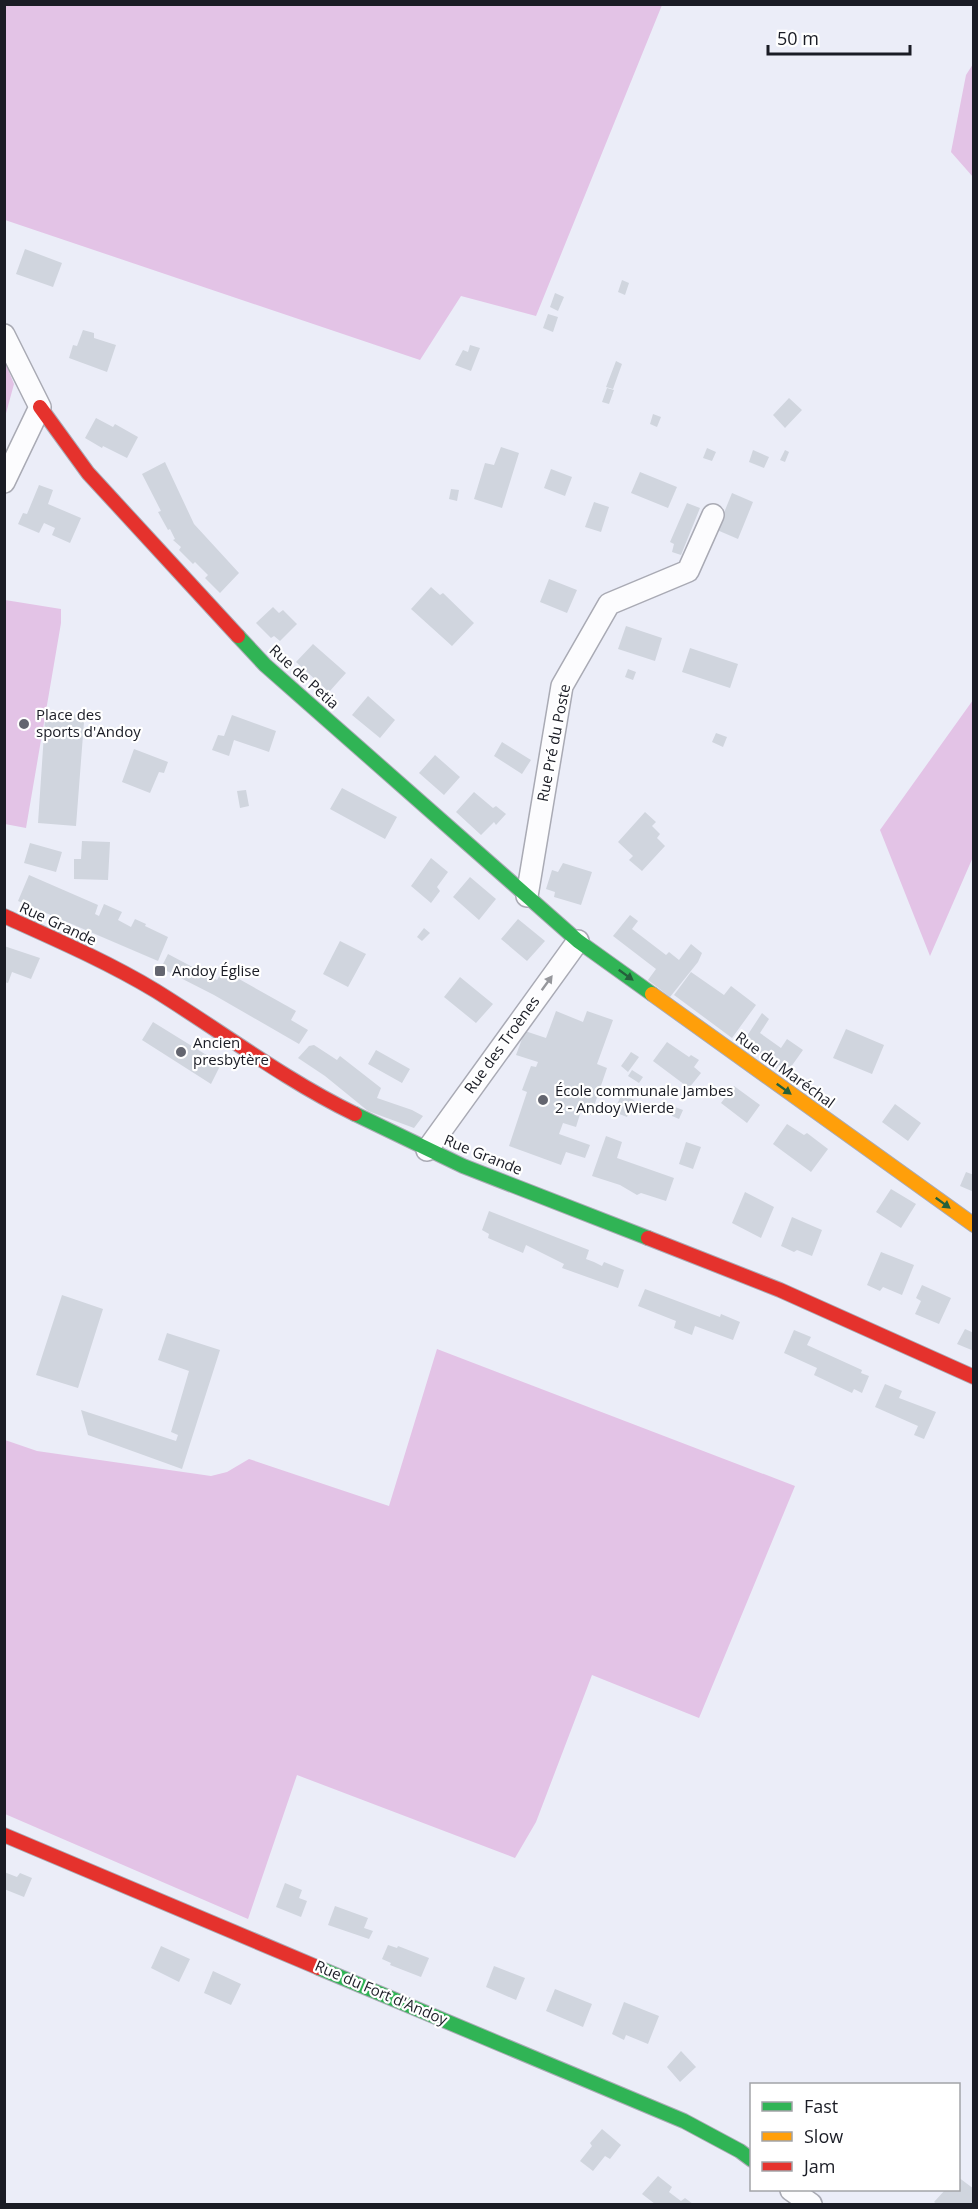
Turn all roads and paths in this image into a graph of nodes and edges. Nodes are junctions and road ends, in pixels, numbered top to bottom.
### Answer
1 (4, 335) edge
2 (40, 407) junction
3 (4, 482) edge
4 (713, 515) dead end
5 (527, 896) junction
6 (4, 916) edge
7 (578, 941) junction
8 (427, 1150) junction
9 (974, 1225) edge
10 (974, 1377) edge
11 (4, 1835) edge
12 (750, 2158) edge
13 (792, 2191) edge
14 (811, 2205) edge

1 - 2 street
2 - 3 street
2 - 5 street, Rue de Petia
4 - 5 street, Rue Pré du Poste
5 - 7 street, Rue de Petia
6 - 8 street, Rue Grande
8 -> 7 street, Rue des Troènes
7 -> 9 street, Rue du Maréchal
8 - 10 street, Rue Grande
11 - 12 street, Rue du Fort d'Andoy
13 - 14 street

